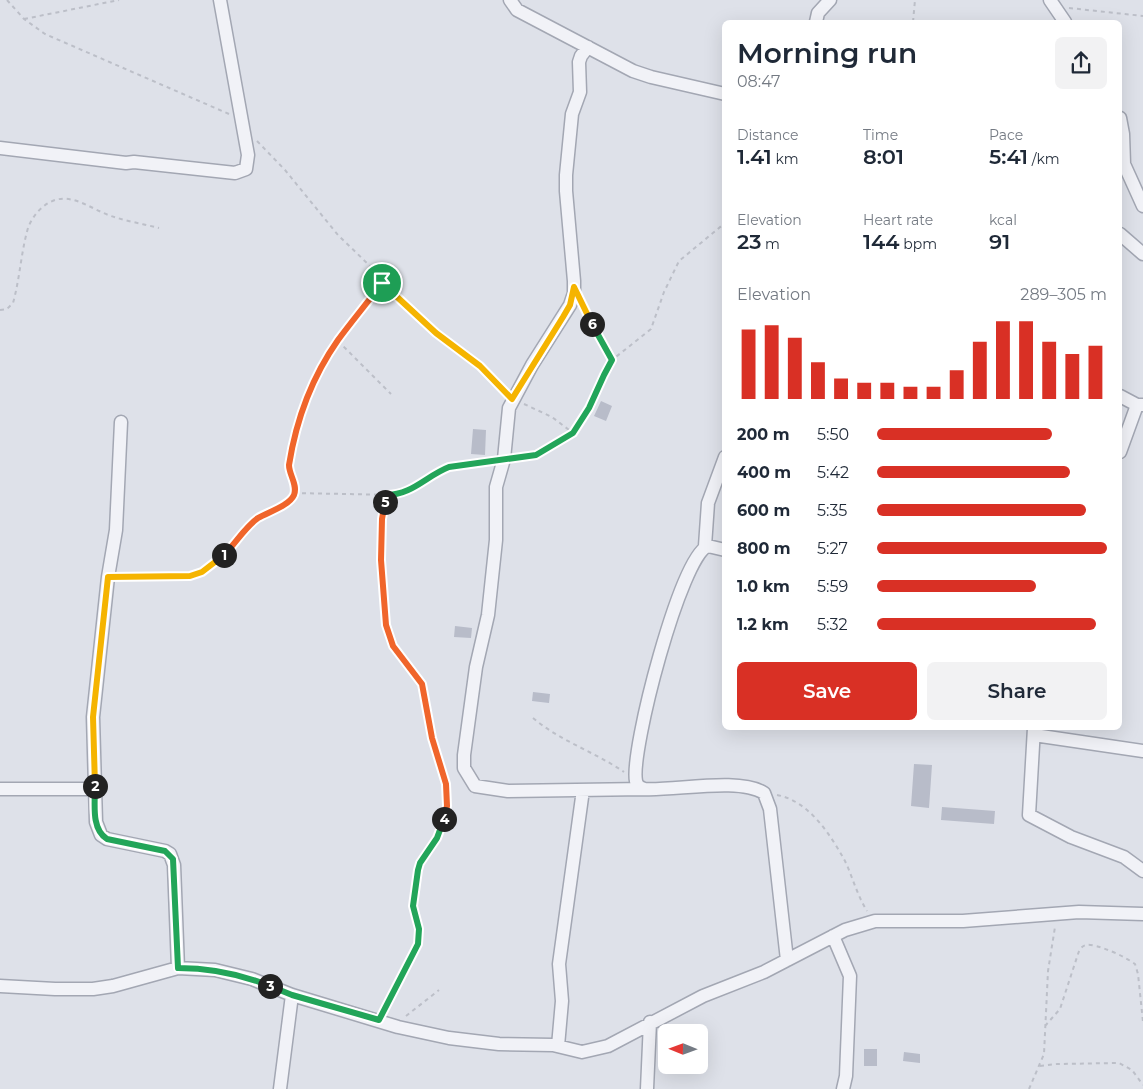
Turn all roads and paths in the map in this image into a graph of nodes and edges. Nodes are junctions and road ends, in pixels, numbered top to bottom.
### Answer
1 (7, 0) edge
2 (119, 0) edge
3 (220, 0) edge
4 (510, 0) edge
5 (830, 0) edge
6 (915, 0) edge
7 (1052, 3) edge
8 (1143, 16) edge
9 (24, 19) junction
10 (816, 20) edge
11 (913, 20) edge
12 (1064, 20) edge
13 (588, 47) junction
14 (722, 93) edge
15 (242, 124) junction
16 (1122, 129) edge
17 (254, 138) dead end
18 (0, 148) edge
19 (1143, 206) edge
20 (722, 225) edge
21 (159, 228) dead end
22 (1122, 236) edge
23 (1143, 254) edge
24 (382, 283) junction
25 (574, 287) junction
26 (0, 310) edge
27 (338, 340) junction
28 (612, 360) junction
29 (391, 394) dead end
30 (1122, 397) edge
31 (512, 399) junction
32 (1140, 405) edge
33 (121, 422) dead end
34 (573, 433) junction
35 (1122, 447) edge
36 (504, 460) junction
37 (722, 464) edge
38 (294, 493) junction
39 (386, 495) junction
40 (705, 546) junction
41 (722, 549) edge
42 (108, 577) junction
43 (534, 718) dead end
44 (1034, 731) edge
45 (1143, 751) edge
46 (640, 785) junction
47 (0, 788) edge
48 (95, 789) junction
49 (583, 790) junction
50 (763, 792) junction
51 (1143, 871) edge
52 (1058, 912) junction
53 (1143, 914) edge
54 (875, 921) junction
55 (833, 936) junction
56 (787, 960) junction
57 (178, 968) junction
58 (0, 986) edge
59 (439, 990) dead end
60 (292, 995) junction
61 (379, 1020) junction
62 (650, 1022) junction
63 (1143, 1022) edge
64 (1045, 1026) junction
65 (398, 1027) junction
66 (558, 1046) junction
67 (1040, 1066) junction
68 (1143, 1085) edge
69 (280, 1089) edge
70 (647, 1089) edge
71 (843, 1089) edge
72 (1029, 1089) edge

1 - 9 path
2 - 9 path
3 - 15 street
4 - 13 street
5 - 10 street
6 - 11 path
7 - 8 path
7 - 12 street
9 - 15 path
13 - 14 street
13 - 25 street
15 - 18 street
16 - 19 street
17 - 24 path
20 - 28 path
21 - 26 path
22 - 23 street
24 - 27 path
24 - 31 path
25 - 28 path
25 - 31 street
27 - 29 path
27 - 38 path
28 - 34 path
30 - 32 street
31 - 34 path
31 - 36 street
32 - 35 street
33 - 42 street
34 - 36 path
36 - 39 path
36 - 49 street
37 - 40 street
38 - 39 path
38 - 42 path
39 - 61 path
40 - 41 street
40 - 46 street
42 - 48 street
43 - 46 path
44 - 45 street
44 - 51 street
46 - 49 street
46 - 50 street
47 - 48 street
48 - 57 street
49 - 66 street
50 - 54 path
50 - 56 street
52 - 53 street
52 - 54 street
52 - 64 path
54 - 55 street
55 - 56 street
55 - 71 street
56 - 62 street
57 - 58 street
57 - 60 street
59 - 65 path
60 - 61 street
60 - 69 street
61 - 65 street
62 - 66 street
62 - 70 street
63 - 64 path
64 - 67 path
65 - 66 street
67 - 68 path
67 - 72 path

